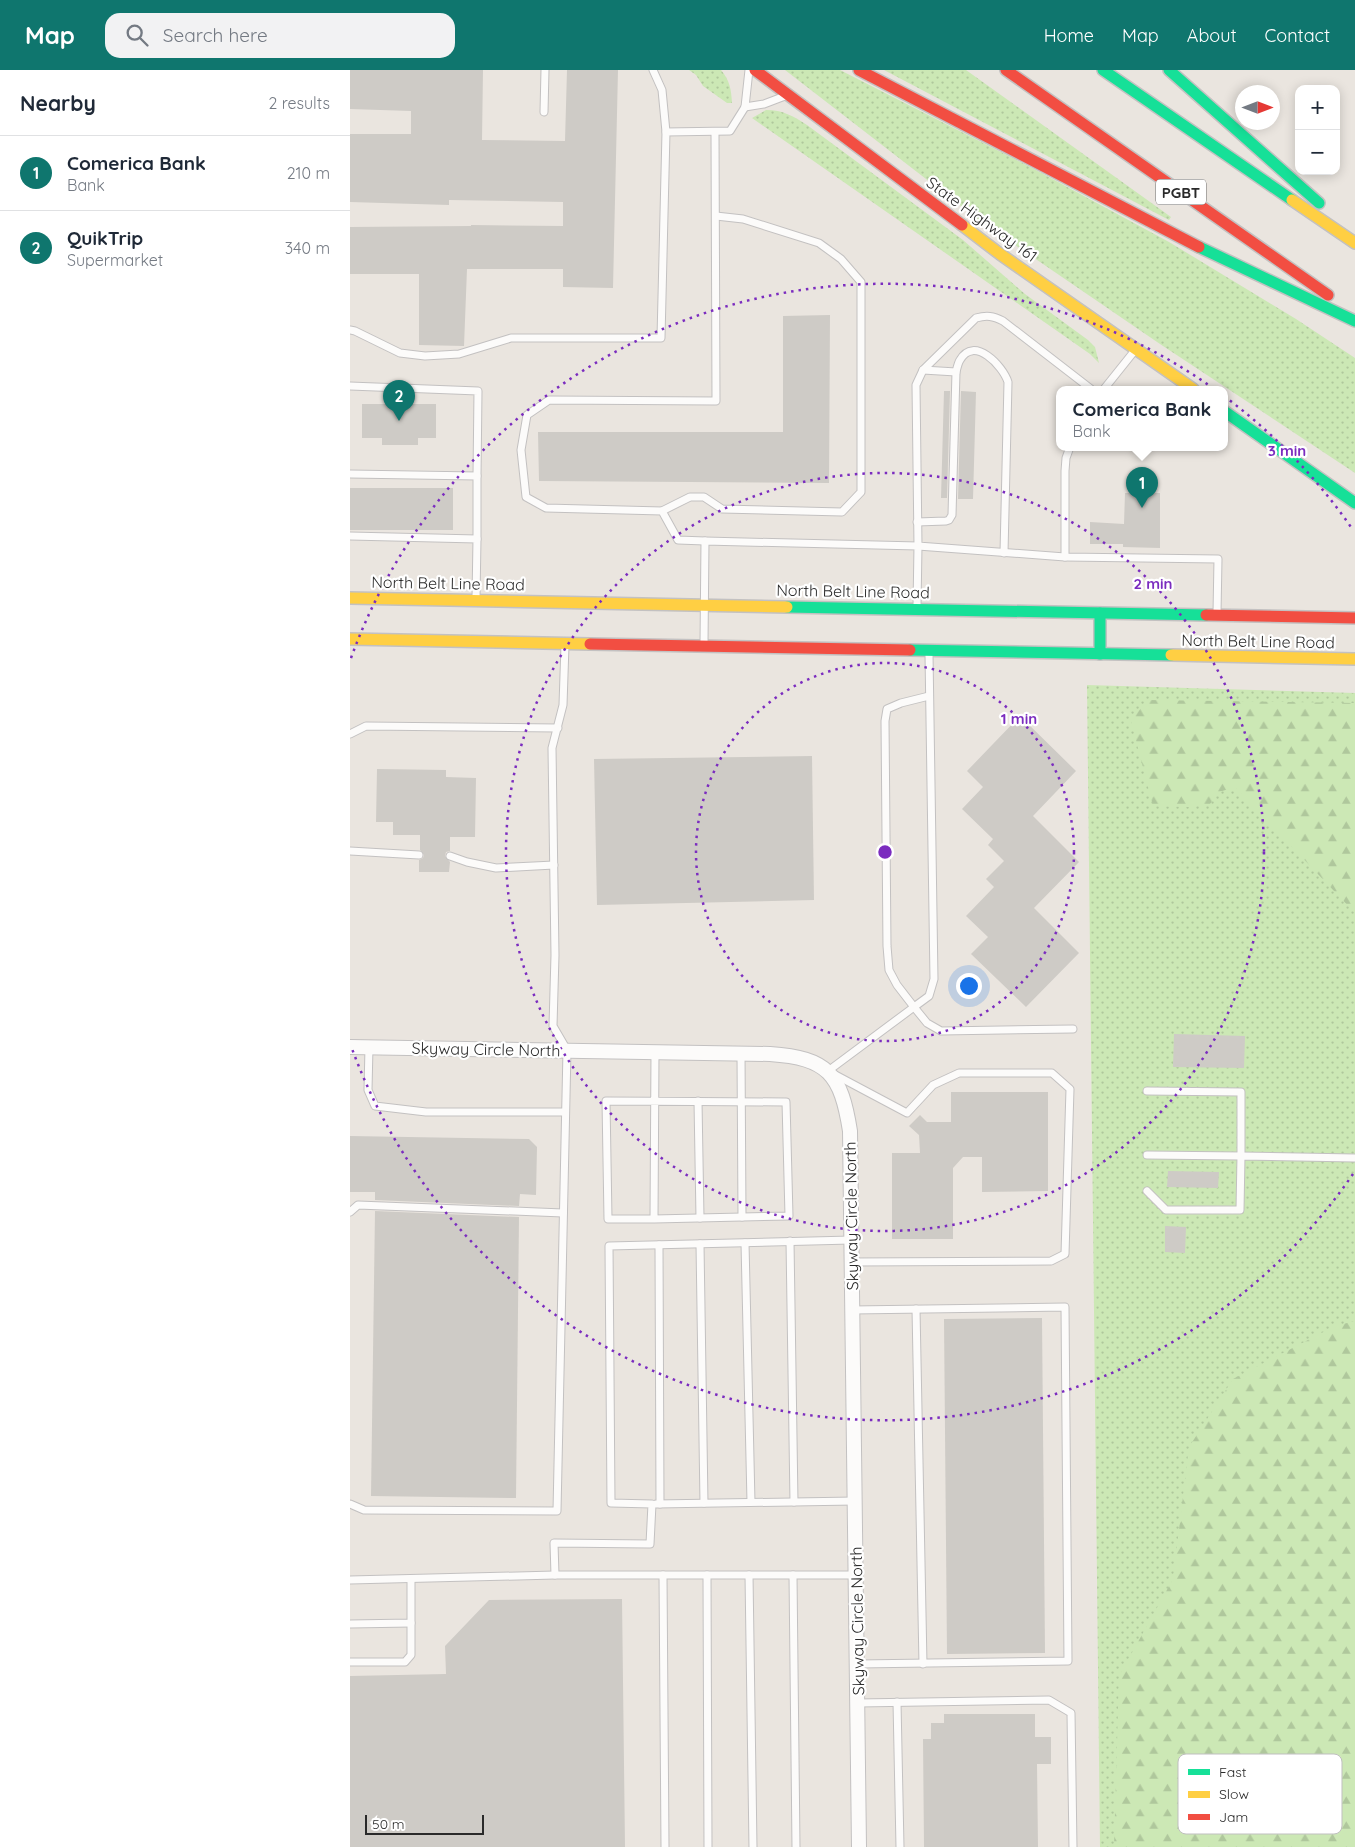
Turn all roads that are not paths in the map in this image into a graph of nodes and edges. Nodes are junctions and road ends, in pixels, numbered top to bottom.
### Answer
1 (545, 70) edge
2 (653, 70) edge
3 (749, 70) edge
4 (755, 70) edge
5 (859, 70) edge
6 (1006, 70) edge
7 (1103, 70) edge
8 (1169, 70) edge
9 (788, 95) junction
10 (745, 107) junction
11 (544, 112) dead end
12 (666, 132) junction
13 (716, 132) junction
14 (716, 216) junction
15 (1355, 234) edge
16 (1355, 243) edge
17 (1355, 314) edge
18 (1355, 321) edge
19 (350, 330) edge
20 (1136, 349) junction
21 (923, 370) junction
22 (956, 372) junction
23 (350, 386) edge
24 (1087, 386) edge
25 (1106, 386) edge
26 (1189, 386) edge
27 (1228, 414) edge
28 (1069, 451) edge
29 (350, 474) edge
30 (477, 476) junction
31 (1355, 503) edge
32 (662, 511) junction
33 (917, 522) junction
34 (350, 536) edge
35 (477, 539) junction
36 (705, 541) junction
37 (918, 546) junction
38 (1004, 553) junction
39 (1065, 557) junction
40 (350, 597) edge
41 (476, 600) junction
42 (704, 604) junction
43 (917, 609) junction
44 (1100, 613) junction
45 (1216, 616) junction
46 (1355, 618) edge
47 (350, 639) edge
48 (565, 643) junction
49 (704, 646) junction
50 (930, 651) junction
51 (1100, 654) junction
52 (1355, 659) edge
53 (929, 696) junction
54 (558, 728) junction
55 (350, 734) edge
56 (350, 851) edge
57 (420, 855) dead end
58 (450, 856) dead end
59 (554, 865) junction
60 (914, 1007) junction
61 (1073, 1029) dead end
62 (350, 1047) edge
63 (368, 1047) junction
64 (566, 1050) junction
65 (655, 1052) junction
66 (742, 1054) junction
67 (828, 1071) junction
68 (1147, 1091) dead end
69 (655, 1101) junction
70 (698, 1101) junction
71 (741, 1102) junction
72 (565, 1112) junction
73 (1147, 1155) dead end
74 (1241, 1156) junction
75 (1355, 1158) edge
76 (1147, 1191) dead end
77 (350, 1212) edge
78 (563, 1213) junction
79 (742, 1217) junction
80 (700, 1218) junction
81 (654, 1219) junction
82 (851, 1240) junction
83 (790, 1241) junction
84 (745, 1243) junction
85 (700, 1244) junction
86 (659, 1245) junction
87 (852, 1262) junction
88 (916, 1309) junction
89 (852, 1310) junction
90 (856, 1501) junction
91 (751, 1502) junction
92 (794, 1502) junction
93 (704, 1503) junction
94 (350, 1504) edge
95 (656, 1504) junction
96 (555, 1575) junction
97 (663, 1575) junction
98 (707, 1575) junction
99 (749, 1575) junction
100 (793, 1575) junction
101 (856, 1575) junction
102 (411, 1578) junction
103 (350, 1580) edge
104 (350, 1624) edge
105 (411, 1624) junction
106 (350, 1662) edge
107 (858, 1664) junction
108 (923, 1664) junction
109 (897, 1702) junction
110 (858, 1703) junction
111 (666, 1847) edge
112 (708, 1847) edge
113 (752, 1847) edge
114 (796, 1847) edge
115 (860, 1847) edge
116 (900, 1847) edge
117 (1073, 1847) edge

1 - 11 lane
2 - 12 lane
3 - 10 lane
4 - 9 main road, State Highway 161
5 - 18 main road
6 - 17 main road, PGBT
7 - 16 main road
8 - 15 main road
9 - 10 lane
9 - 20 main road, State Highway 161
10 - 13 lane
12 - 13 lane
12 - 19 lane
13 - 14 lane
14 - 32 lane
14 - 32 lane
20 - 25 lane
20 - 26 main road, State Highway 161
21 - 22 lane
21 - 24 lane
21 - 33 lane
22 - 33 lane
22 - 38 lane
23 - 30 lane
27 - 31 main road
28 - 39 lane
29 - 30 lane
30 - 35 lane
32 - 36 lane
33 - 37 lane
34 - 35 lane
35 - 41 lane
36 - 37 lane
36 - 42 lane
37 - 38 lane
37 - 43 lane
38 - 39 lane
39 - 45 lane
40 - 41 main road, North Belt Line Road
41 - 42 main road, North Belt Line Road
42 - 43 main road, North Belt Line Road
42 - 49 lane
43 - 44 main road, North Belt Line Road
44 - 45 main road, North Belt Line Road
44 - 51 main road
45 - 46 main road, North Belt Line Road
47 - 48 main road, North Belt Line Road
48 - 49 main road, North Belt Line Road
48 - 54 lane
49 - 50 main road, North Belt Line Road
50 - 51 main road, North Belt Line Road
50 - 53 lane
51 - 52 main road, North Belt Line Road
53 - 60 lane
53 - 60 lane
54 - 55 lane
54 - 59 lane
56 - 57 lane
58 - 59 lane
59 - 64 lane
60 - 61 lane
60 - 67 lane
62 - 63 street, Skyway Circle North
63 - 64 street, Skyway Circle North
63 - 72 lane
64 - 65 street, Skyway Circle North
64 - 72 lane
65 - 66 street, Skyway Circle North
65 - 69 lane
66 - 67 street, Skyway Circle North
66 - 71 lane
67 - 82 street, Skyway Circle North
67 - 87 lane
68 - 74 lane
69 - 70 lane
69 - 81 lane
69 - 81 lane
70 - 71 lane
70 - 80 lane
71 - 79 lane
71 - 79 lane
72 - 78 lane
73 - 74 lane
74 - 75 lane
74 - 76 lane
77 - 78 lane
78 - 94 lane
79 - 80 lane
80 - 81 lane
82 - 83 lane
82 - 87 street, Skyway Circle North
83 - 84 lane
83 - 92 lane
84 - 85 lane
84 - 91 lane
85 - 86 lane
85 - 93 lane
86 - 95 lane
86 - 95 lane
87 - 89 street, Skyway Circle North
88 - 89 lane
88 - 108 lane
88 - 108 lane
89 - 90 street, Skyway Circle North
90 - 92 lane
90 - 101 street, Skyway Circle North
91 - 92 lane
91 - 93 lane
93 - 95 lane
95 - 96 lane
96 - 97 lane
96 - 102 lane
97 - 98 lane
97 - 111 lane
98 - 99 lane
98 - 112 lane
99 - 100 lane
99 - 113 lane
100 - 101 lane
100 - 114 lane
101 - 107 street, Skyway Circle North
102 - 103 lane
102 - 105 lane
104 - 105 lane
105 - 106 lane
107 - 108 lane
107 - 110 street, Skyway Circle North
109 - 110 lane
109 - 116 lane
109 - 117 lane
110 - 115 street, Skyway Circle North

